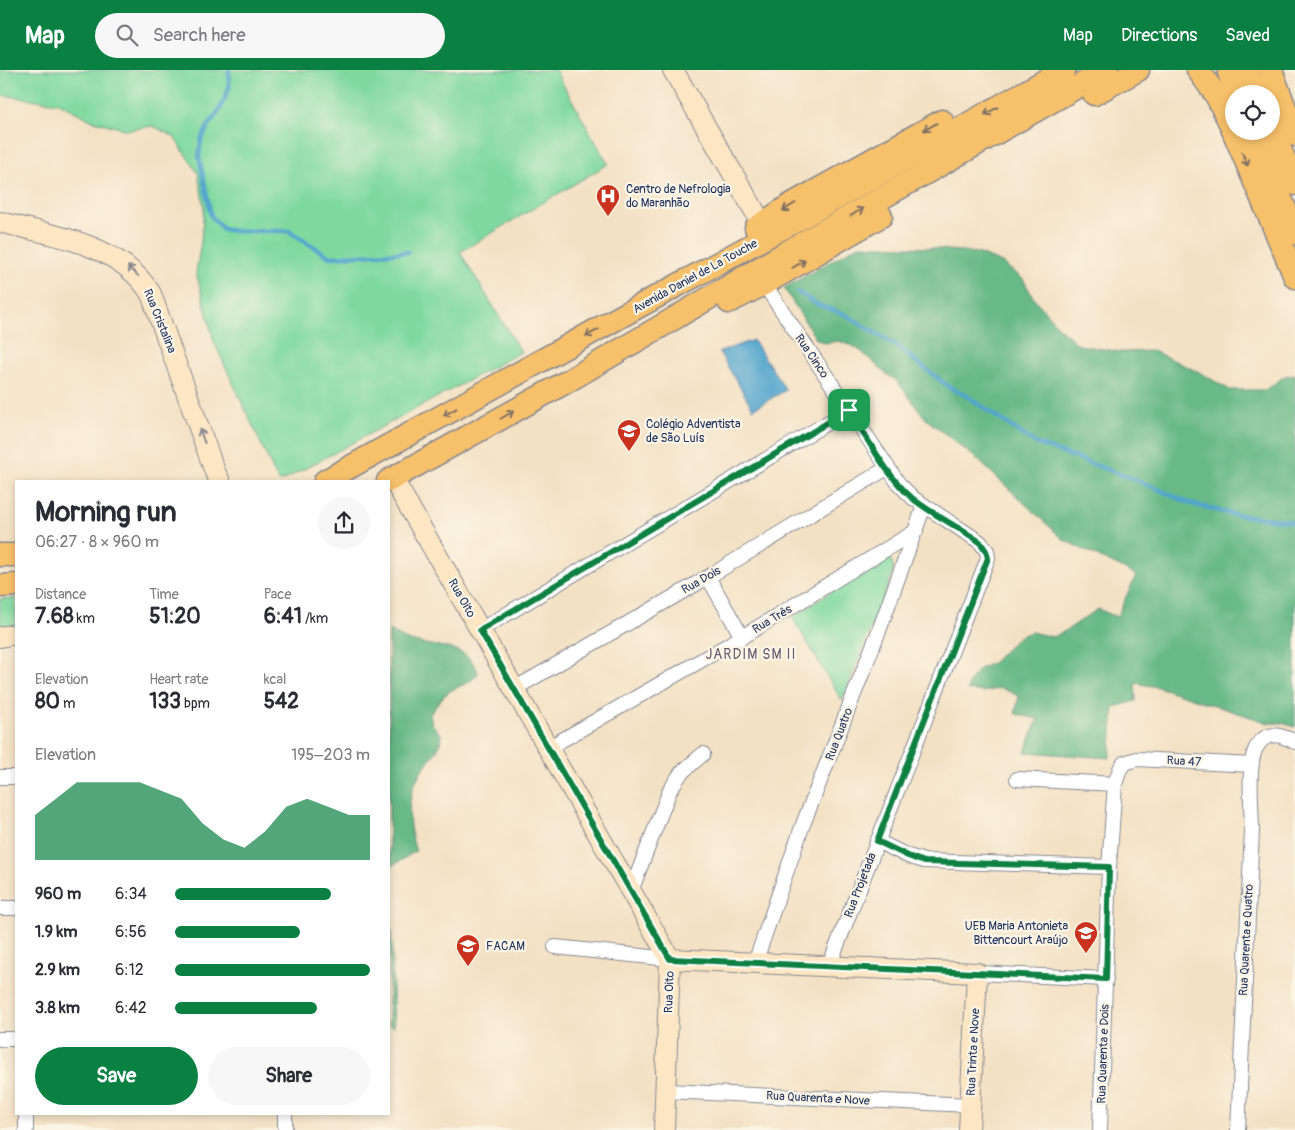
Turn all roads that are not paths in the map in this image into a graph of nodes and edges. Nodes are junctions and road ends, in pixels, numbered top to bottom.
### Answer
1 (673, 70) edge
2 (1034, 70) edge
3 (1064, 70) edge
4 (1108, 70) edge
5 (1138, 70) edge
6 (1198, 70) edge
7 (1271, 70) edge
8 (1238, 72) edge
9 (1237, 85) edge
10 (1249, 85) edge
11 (1295, 135) edge
12 (1257, 140) edge
13 (1276, 140) edge
14 (1295, 184) edge
15 (0, 222) edge
16 (762, 224) junction
17 (1295, 233) edge
18 (1295, 277) edge
19 (764, 284) junction
20 (634, 309) junction
21 (568, 380) junction
22 (849, 410) junction
23 (887, 468) junction
24 (219, 480) edge
25 (327, 480) edge
26 (391, 480) edge
27 (924, 506) junction
28 (916, 531) junction
29 (986, 551) joint
30 (0, 555) edge
31 (15, 555) edge
32 (708, 576) junction
33 (15, 585) edge
34 (0, 586) edge
35 (480, 630) junction
36 (15, 634) edge
37 (0, 637) edge
38 (742, 637) junction
39 (514, 688) junction
40 (1295, 742) edge
41 (548, 748) junction
42 (703, 754) dead end
43 (1252, 765) junction
44 (1120, 769) joint
45 (0, 776) edge
46 (15, 777) edge
47 (1018, 779) dead end
48 (1116, 784) junction
49 (877, 841) junction
50 (1109, 867) junction
51 (631, 891) junction
52 (0, 908) edge
53 (15, 908) edge
54 (554, 947) dead end
55 (670, 959) junction
56 (755, 963) junction
57 (829, 966) junction
58 (977, 973) junction
59 (1106, 979) junction
60 (0, 1039) edge
61 (15, 1039) edge
62 (665, 1091) junction
63 (971, 1105) junction
64 (26, 1115) edge
65 (286, 1115) edge
66 (26, 1130) edge
67 (285, 1130) edge
68 (664, 1130) edge
69 (969, 1130) edge
70 (1100, 1130) edge
71 (1238, 1130) edge

1 - 16 street
2 -> 16 main road
3 -> 20 main road, Avenida Daniel de La Touche
21 -> 4 main road, Avenida Daniel de La Touche
19 -> 5 main road
6 -> 18 main road
7 - 11 main road
8 - 9 main road
8 - 10 main road
12 - 17 main road
13 - 14 main road
24 -> 15 street, Rua Cristalina
16 - 20 main road
19 - 21 main road
19 - 22 street, Rua Cinco
20 -> 25 main road, Avenida Daniel de La Touche
26 -> 21 main road, Avenida Daniel de La Touche
22 - 23 street, Rua Cinco
22 - 35 street
23 - 27 street, Rua Cinco
23 - 32 street, Rua Dois
26 - 35 street, Rua Oito
27 - 28 street, Rua Quatro
27 - 29 street, Rua Cinco
28 - 38 street, Rua Três
28 - 56 street, Rua Quatro
29 - 49 street, Rua Projetada
30 - 31 main road
32 - 38 street
32 - 39 street, Rua Dois
33 - 34 main road
35 - 39 street, Rua Oito
36 - 37 street
38 - 41 street, Rua Três
39 - 41 street, Rua Oito
40 - 43 street, Rua Quarenta e Quatro
41 - 51 street, Rua Oito
42 - 51 street
43 - 44 street, Rua 47
43 - 71 street, Rua Quarenta e Quatro
44 - 48 street, Rua Quarenta e Dois
45 - 46 street
47 - 48 street
48 - 50 street, Rua Quarenta e Dois
49 - 50 street
49 - 57 street, Rua Projetada
50 - 59 street, Rua Quarenta e Dois
51 - 55 street, Rua Oito
52 - 53 street
54 - 55 street
55 - 56 street
55 - 62 street, Rua Oito
56 - 57 street
57 - 58 street
58 - 59 street
58 - 63 street, Rua Trinta e Nove
59 - 70 street, Rua Quarenta e Dois
60 - 61 street
62 - 63 street, Rua Quarenta e Nove
62 - 68 street, Rua Oito
63 - 69 street, Rua Trinta e Nove
64 - 66 street
65 - 67 street

